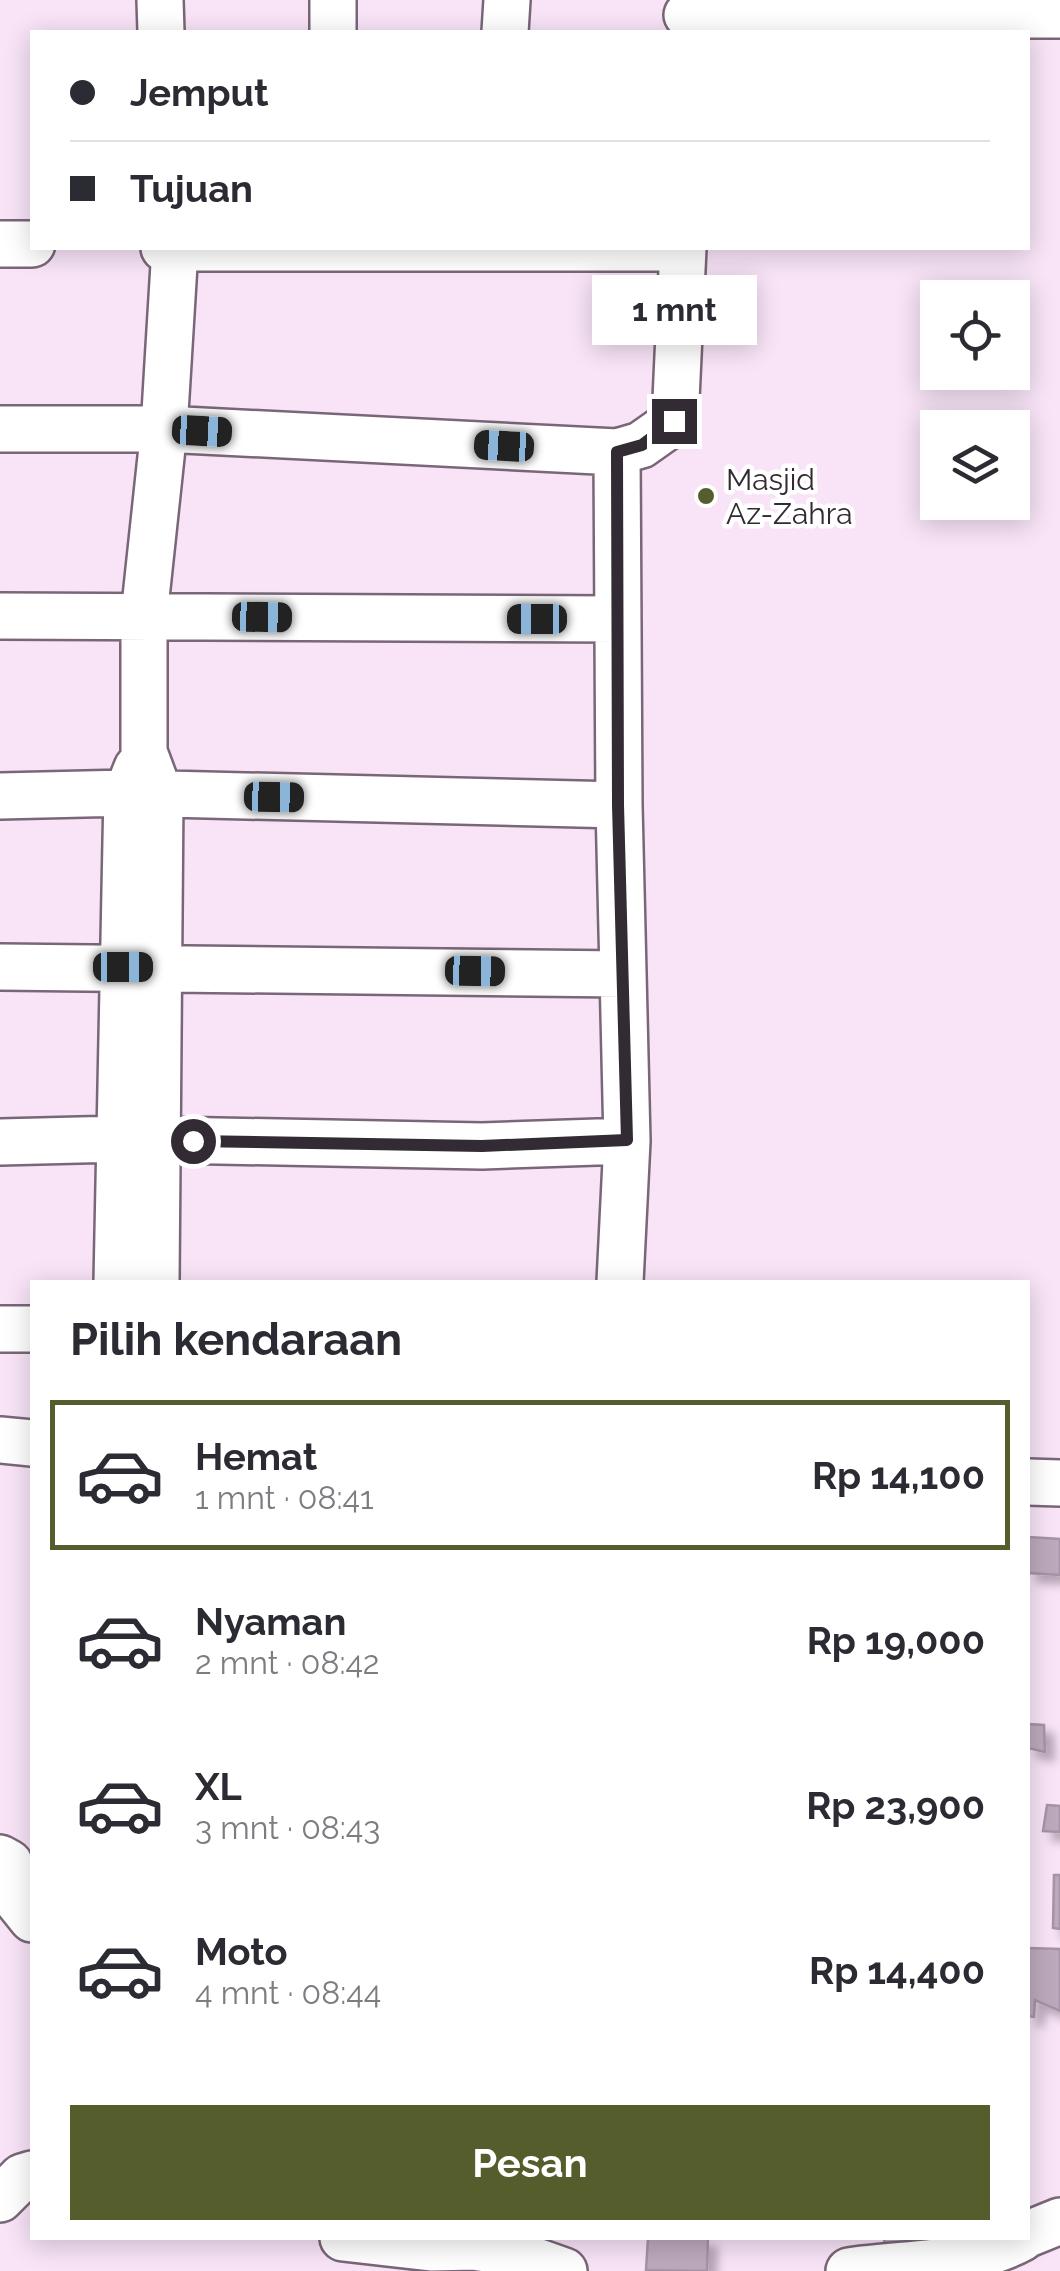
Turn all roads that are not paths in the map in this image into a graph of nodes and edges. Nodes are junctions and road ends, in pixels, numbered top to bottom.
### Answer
1 (160, 0) edge
2 (333, 0) edge
3 (507, 0) edge
4 (1060, 15) edge
5 (687, 16) edge
6 (161, 30) edge
7 (333, 30) edge
8 (505, 30) edge
9 (0, 244) edge
10 (30, 244) edge
11 (175, 250) edge
12 (684, 250) edge
13 (0, 428) edge
14 (164, 429) junction
15 (617, 452) junction
16 (0, 616) edge
17 (144, 616) junction
18 (616, 619) junction
19 (143, 794) junction
20 (0, 796) edge
21 (618, 805) junction
22 (0, 967) edge
23 (141, 967) junction
24 (623, 974) junction
25 (138, 1140) junction
26 (627, 1140) junction
27 (0, 1142) edge
28 (116, 1280) edge
29 (156, 1280) edge
30 (620, 1280) edge
31 (30, 1328) edge
32 (0, 1329) edge
33 (0, 1440) edge
34 (30, 1443) edge
35 (1030, 1482) edge
36 (1060, 1483) edge
37 (0, 1858) edge
38 (30, 1917) edge
39 (30, 2175) edge
40 (0, 2199) edge
41 (1060, 2221) edge
42 (1030, 2234) edge
43 (361, 2240) edge
44 (1016, 2240) edge
45 (564, 2271) edge
46 (849, 2271) edge

1 - 6 street
2 - 7 street
3 - 8 street
4 - 5 street
9 - 10 street
11 - 14 street
12 - 15 street
13 - 14 street
14 - 15 street
14 - 17 street
15 - 18 street
16 - 17 street
17 - 18 street
17 - 19 street
18 - 21 street
19 - 20 street
19 - 21 street
19 - 23 street
21 - 24 street
22 - 23 street
23 - 24 street
23 - 25 street
24 - 26 street
25 - 26 street
25 - 27 street
25 - 28 street
25 - 29 street
26 - 30 street
31 - 32 street
33 - 34 street
35 - 36 street
37 - 38 street
39 - 40 street
41 - 42 street
43 - 45 street
44 - 46 street

